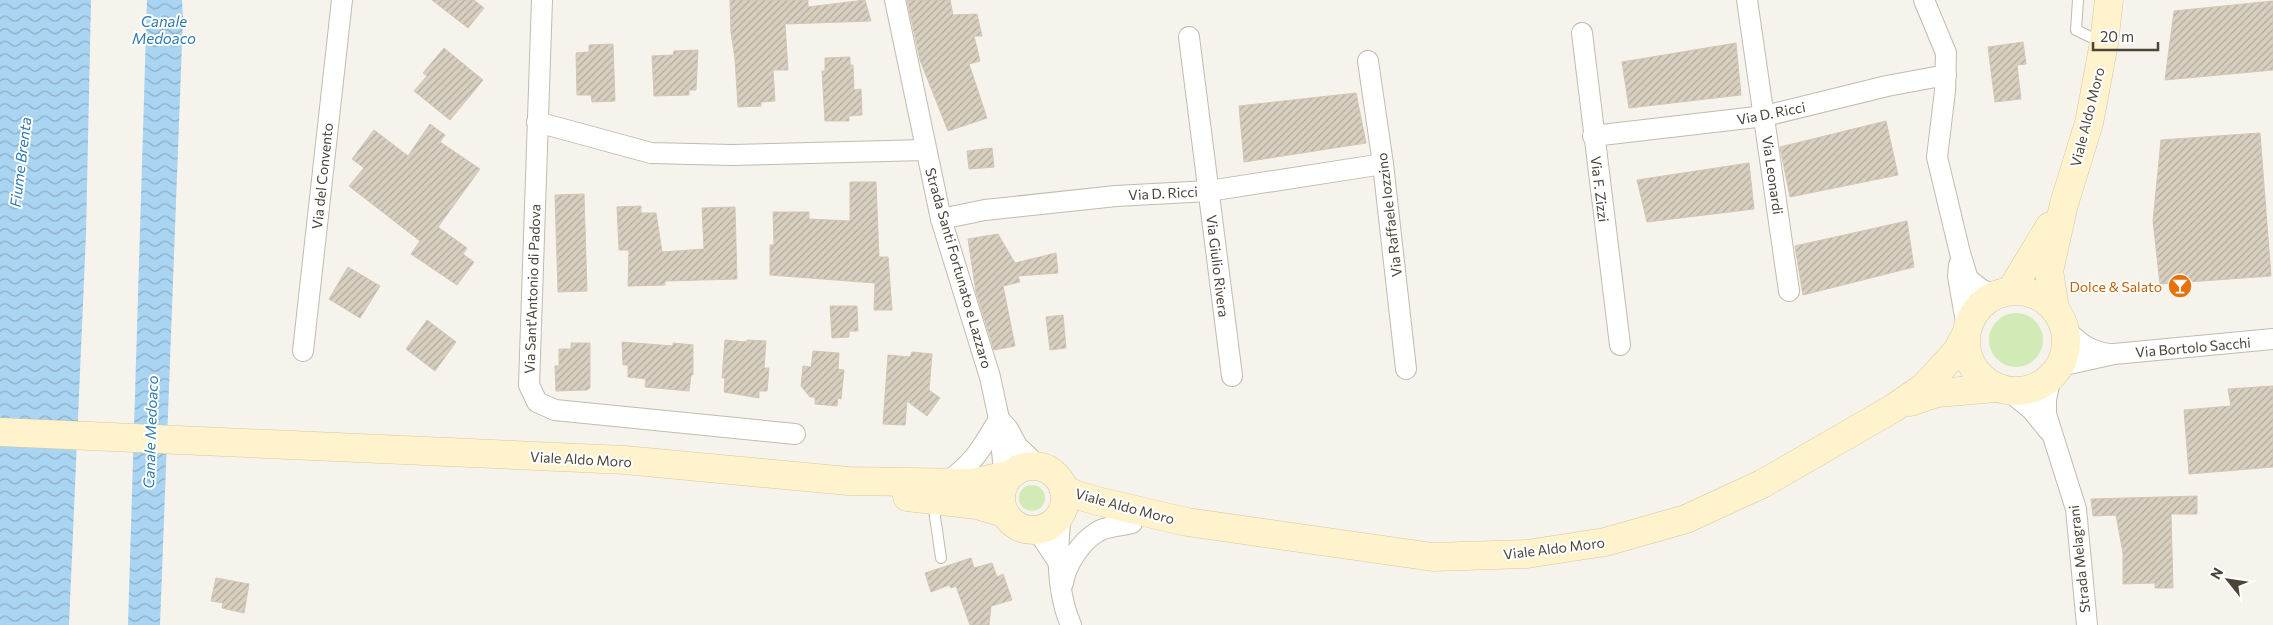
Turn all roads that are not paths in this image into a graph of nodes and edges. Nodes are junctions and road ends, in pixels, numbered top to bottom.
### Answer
1 (342, 0) edge
2 (542, 0) edge
3 (895, 0) edge
4 (1747, 0) edge
5 (1924, 0) edge
6 (2078, 0) edge
7 (2109, 0) edge
8 (1582, 33) dead end
9 (1189, 37) dead end
10 (2104, 43) junction
11 (1368, 61) dead end
12 (1946, 75) junction
13 (1764, 116) junction
14 (537, 122) junction
15 (1593, 136) junction
16 (925, 150) junction
17 (1383, 164) junction
18 (1209, 191) junction
19 (2064, 204) junction
20 (941, 219) junction
21 (1960, 253) junction
22 (1788, 291) dead end
23 (2004, 292) junction
24 (2060, 320) junction
25 (1966, 332) junction
26 (2273, 339) edge
27 (1620, 345) dead end
28 (303, 351) dead end
29 (2114, 354) junction
30 (1406, 369) dead end
31 (2055, 372) junction
32 (1232, 376) dead end
33 (2003, 390) junction
34 (1892, 409) junction
35 (999, 419) junction
36 (0, 432) edge
37 (795, 434) dead end
38 (2052, 436) junction
39 (1038, 467) junction
40 (1012, 474) junction
41 (939, 491) junction
42 (1062, 503) junction
43 (1004, 513) junction
44 (1187, 522) junction
45 (1132, 524) junction
46 (1036, 530) junction
47 (941, 558) dead end
48 (1059, 563) junction
49 (1062, 590) junction
50 (1071, 625) edge
51 (2087, 625) edge

1 - 28 street, Via del Convento
2 - 14 street, Via Sant'Antonio di Padova
3 - 16 street, Strada Santi Fortunato e Lazzaro
4 - 13 street, Via Leonardi
5 - 12 street
6 - 10 lane
7 - 10 main road, Viale Aldo Moro
8 - 15 street, Via F. Zizzi
9 - 18 street, Via Giulio Rivera
10 - 19 main road, Viale Aldo Moro
11 - 17 street, Via Raffaele Iozzino
12 - 13 street, Via D. Ricci
12 - 21 street
13 - 15 street, Via D. Ricci
13 - 22 street, Via Leonardi
14 - 16 street
14 - 37 street, Via Sant'Antonio di Padova
15 - 27 street, Via F. Zizzi
16 - 20 street, Strada Santi Fortunato e Lazzaro
17 - 18 street, Via D. Ricci
17 - 30 street, Via Raffaele Iozzino
18 - 20 street, Via D. Ricci
18 - 32 street, Via Giulio Rivera
19 - 23 main road, Viale Aldo Moro
19 - 24 main road, Viale Aldo Moro
20 - 35 street, Strada Santi Fortunato e Lazzaro
21 - 23 street
21 - 25 street
23 - 24 main road
23 - 25 main road, Viale Aldo Moro
24 - 29 street, Via Bortolo Sacchi
24 - 31 main road, Viale Aldo Moro
25 - 33 main road
25 - 34 main road, Viale Aldo Moro
26 - 29 street, Via Bortolo Sacchi
29 - 31 street, Via Bortolo Sacchi
31 - 33 main road, Viale Aldo Moro
31 - 38 street, Strada Melagrani
33 - 34 main road, Viale Aldo Moro
33 - 38 street, Strada Melagrani
34 - 44 main road, Viale Aldo Moro
35 - 39 street, Strada Santi Fortunato e Lazzaro
35 - 40 street, Strada Santi Fortunato e Lazzaro
35 - 41 street
36 - 41 main road, Viale Aldo Moro
38 - 51 street, Strada Melagrani
39 - 40 main road
39 - 42 main road, Strada Santi Fortunato e Lazzaro
40 - 41 main road, Viale Aldo Moro
40 - 43 main road
41 - 43 main road, Viale Aldo Moro
41 - 47 lane
42 - 44 main road, Viale Aldo Moro
42 - 45 main road, Viale Aldo Moro
42 - 46 main road
42 - 48 street
43 - 46 main road
44 - 45 main road, Viale Aldo Moro
45 - 49 street, Viale Aldo Moro
46 - 48 street
48 - 49 street
49 - 50 street

